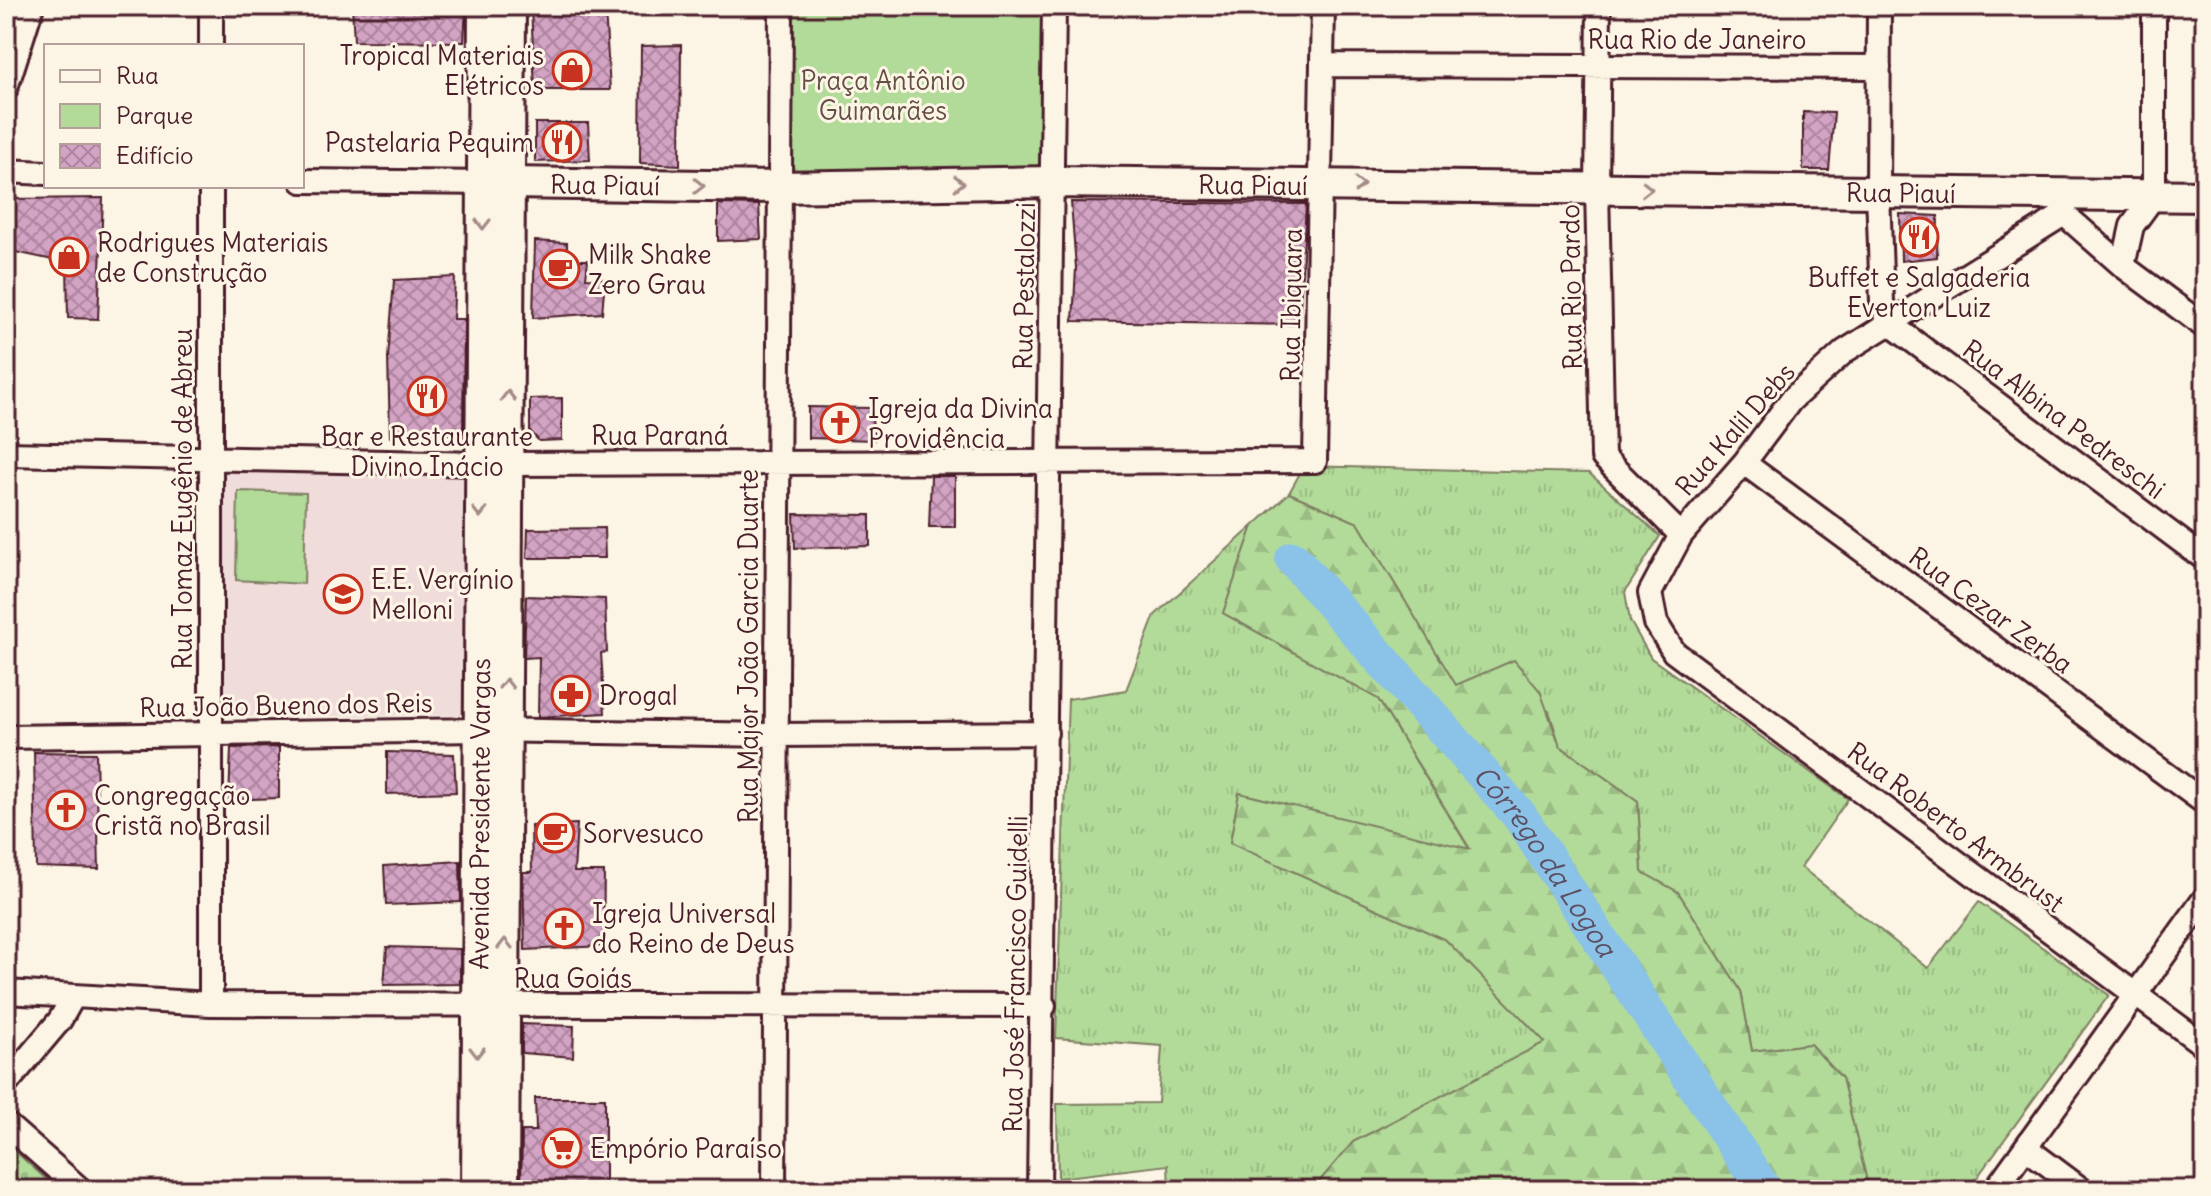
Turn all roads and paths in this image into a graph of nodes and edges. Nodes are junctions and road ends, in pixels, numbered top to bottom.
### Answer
1 (32, 6) edge
2 (211, 6) edge
3 (484, 6) edge
4 (510, 6) edge
5 (781, 6) edge
6 (1054, 6) edge
7 (1323, 6) edge
8 (1599, 6) edge
9 (1879, 6) edge
10 (2154, 6) edge
11 (211, 44) edge
12 (1323, 65) junction
13 (1598, 66) junction
14 (1879, 67) junction
15 (6, 88) edge
16 (6, 171) edge
17 (44, 173) edge
18 (304, 181) edge
19 (1053, 182) junction
20 (496, 183) junction
21 (1322, 185) junction
22 (779, 187) junction
23 (211, 188) edge
24 (1597, 189) junction
25 (1878, 192) junction
26 (2154, 196) junction
27 (2205, 196) edge
28 (2064, 204) junction
29 (2123, 266) junction
30 (1889, 323) junction
31 (2205, 327) edge
32 (6, 454) edge
33 (210, 461) junction
34 (1315, 461) joint
35 (777, 462) junction
36 (1744, 463) junction
37 (494, 464) junction
38 (1050, 464) junction
39 (1681, 535) junction
40 (2205, 559) edge
41 (1674, 652) joint
42 (492, 730) junction
43 (1046, 733) junction
44 (210, 734) junction
45 (775, 735) junction
46 (6, 737) edge
47 (1046, 758) joint
48 (2205, 803) edge
49 (2205, 898) edge
50 (6, 992) edge
51 (2134, 993) junction
52 (73, 997) junction
53 (211, 1004) junction
54 (491, 1006) junction
55 (1044, 1006) junction
56 (774, 1007) junction
57 (2205, 1046) edge
58 (6, 1084) edge
59 (6, 1124) edge
60 (2026, 1148) junction
61 (81, 1190) edge
62 (477, 1190) edge
63 (503, 1190) edge
64 (774, 1190) edge
65 (1039, 1190) edge
66 (1995, 1190) edge
67 (2082, 1190) edge

1 - 15 street
2 - 11 street
3 - 20 main road, Avenida Presidente Vargas
4 - 20 main road, Avenida Presidente Vargas
5 - 22 street, Rua Major João Garcia Duarte
6 - 19 street, Rua Pestalozzi
7 - 12 street, Rua Ibiquara
8 - 13 street, Rua Rio Pardo
9 - 14 street
10 - 26 street
12 - 13 street, Rua Rio de Janeiro
12 - 21 street, Rua Ibiquara
13 - 14 street, Rua Rio de Janeiro
13 - 24 street, Rua Rio Pardo
14 - 25 street
16 - 17 street
18 - 20 street, Rua Piauí
19 - 21 main road, Rua Piauí
22 -> 19 main road, Rua Piauí
19 - 38 street, Rua Pestalozzi
20 -> 22 main road, Rua Piauí
20 - 37 main road, Avenida Presidente Vargas
21 -> 24 main road, Rua Piauí
21 - 34 street, Rua Ibiquara
22 - 35 street, Rua Major João Garcia Duarte
23 - 33 street, Rua Tomaz Eugênio de Abreu
24 -> 25 main road, Rua Piauí
24 - 39 street, Rua Rio Pardo
25 - 28 main road, Rua Piauí
25 - 30 street
26 - 27 main road, Rua Piauí
26 - 28 main road, Rua Piauí
26 - 29 street
28 - 29 street
28 - 30 street, Rua Kalil Debs
29 - 31 street
30 - 36 street, Rua Kalil Debs
30 - 40 street, Rua Albina Pedreschi
32 - 33 street, Rua Paraná
33 - 37 street, Rua Paraná
33 - 44 street, Rua Tomaz Eugênio de Abreu
34 - 38 street, Rua Paraná
35 - 37 street, Rua Paraná
35 - 38 street, Rua Paraná
35 - 45 street, Rua Major João Garcia Duarte
36 - 39 street, Rua Kalil Debs
36 - 48 street, Rua Cezar Zerba
37 - 42 main road, Avenida Presidente Vargas
38 - 43 street, Rua Pestalozzi
39 - 41 street, Rua Kalil Debs
41 - 51 street, Rua Roberto Armbrust
42 - 44 street, Rua João Bueno dos Reis
42 - 45 street, Rua João Bueno dos Reis
42 - 54 main road, Avenida Presidente Vargas
43 - 45 street, Rua João Bueno dos Reis
43 - 47 street, Rua Pestalozzi
44 - 46 street, Rua João Bueno dos Reis
44 - 53 street, Rua Tomaz Eugênio de Abreu
45 - 56 street, Rua Major João Garcia Duarte
47 - 55 street, Rua José Francisco Guidelli
49 - 51 street
50 - 52 street, Rua Goiás
51 - 57 street, Rua Roberto Armbrust
51 - 60 street
52 - 53 street, Rua Goiás
52 - 58 street
53 - 54 street, Rua Goiás
54 - 56 street, Rua Goiás
54 -> 62 main road, Avenida Presidente Vargas
54 - 63 main road, Avenida Presidente Vargas
55 - 56 street, Rua Goiás
55 - 65 street, Rua José Francisco Guidelli
56 - 64 street, Rua Major João Garcia Duarte
59 - 61 street
60 - 66 street
60 - 67 street

